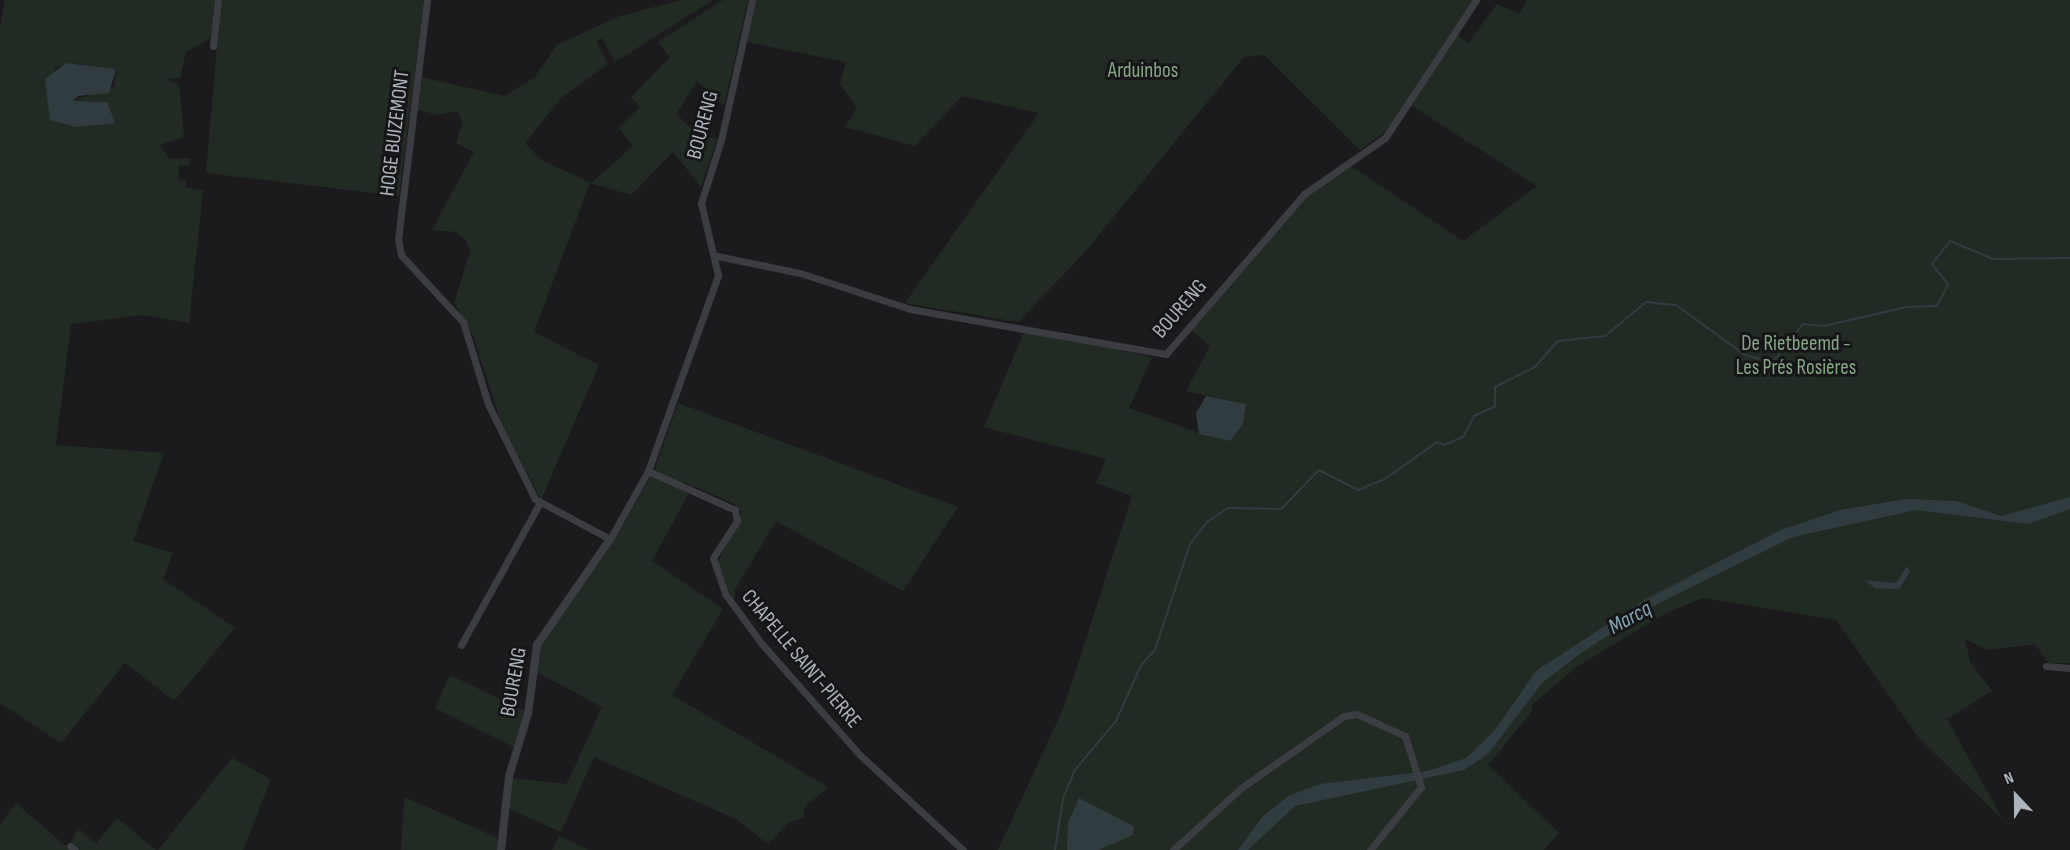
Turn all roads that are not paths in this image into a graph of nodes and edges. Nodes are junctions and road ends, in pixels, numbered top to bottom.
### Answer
1 (218, 0) edge
2 (427, 0) edge
3 (752, 0) edge
4 (1476, 0) edge
5 (213, 46) dead end
6 (717, 256) junction
7 (648, 471) junction
8 (539, 504) junction
9 (610, 539) junction
10 (461, 645) dead end
11 (2046, 666) dead end
12 (2070, 668) edge
13 (501, 850) edge
14 (963, 850) edge
15 (1173, 850) edge
16 (1370, 850) edge

1 - 5 street
2 - 8 street, HOGE BUIZEMONT
3 - 6 street, BOURENG
4 - 6 street, BOURENG
6 - 7 street, BOURENG
7 - 9 street, BOURENG
7 - 14 street, CHAPELLE SAINT-PIERRE
8 - 9 street
8 - 10 street
9 - 13 street, BOURENG
11 - 12 street
15 - 16 street

